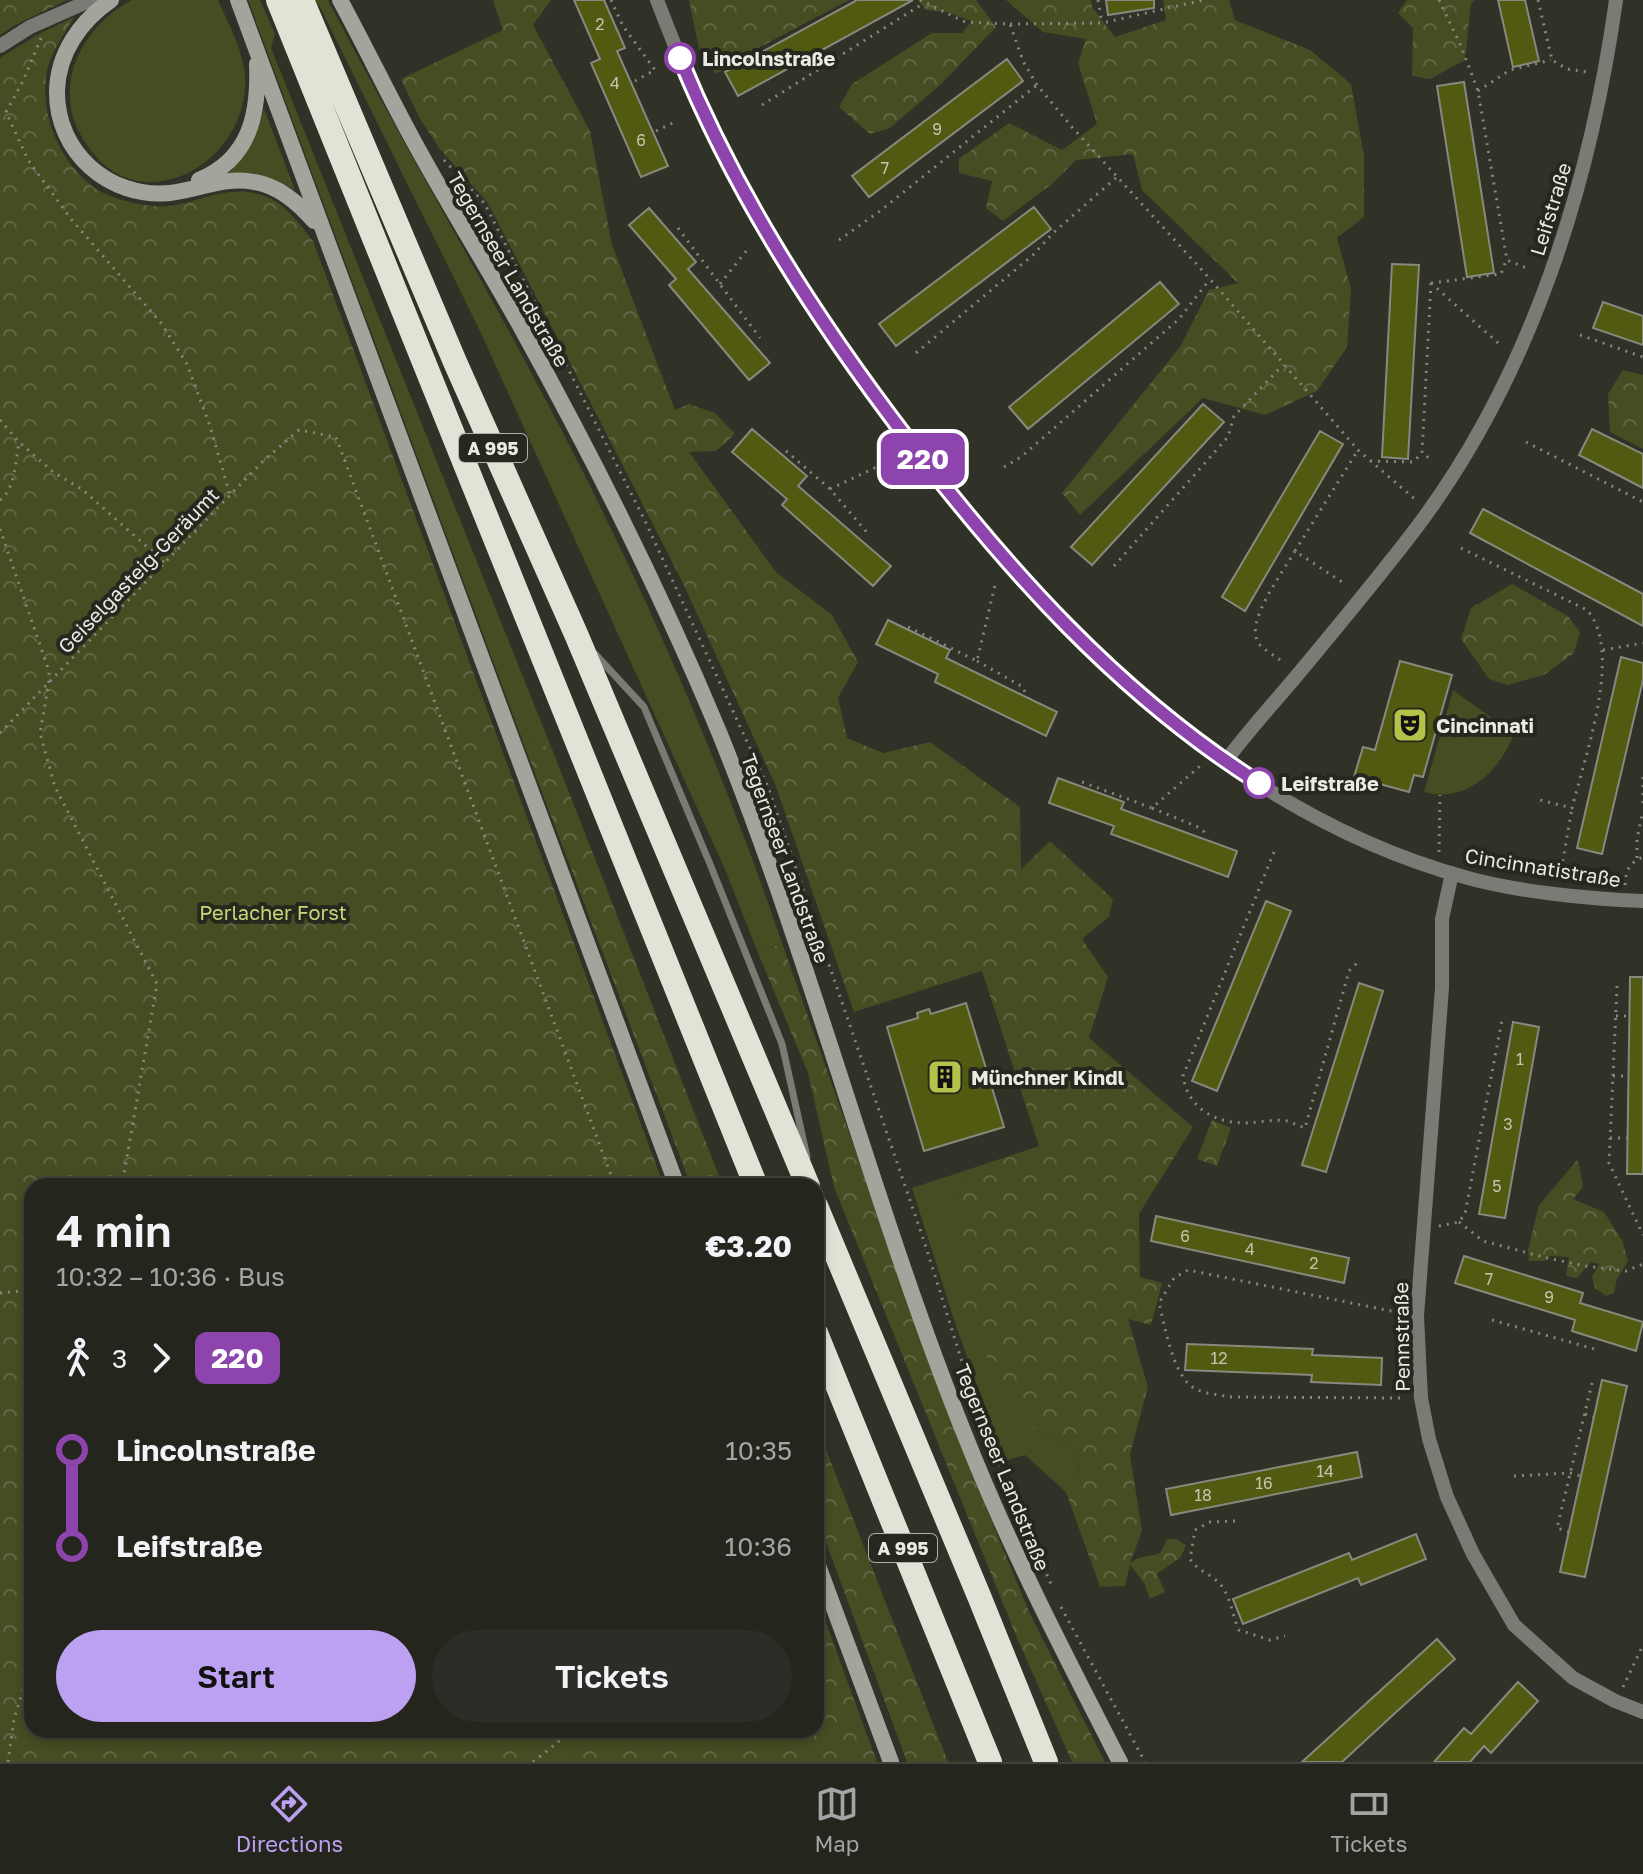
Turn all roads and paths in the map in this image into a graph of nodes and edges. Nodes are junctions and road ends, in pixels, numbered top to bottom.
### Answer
1 (91, 0) edge
2 (111, 0) edge
3 (238, 0) edge
4 (278, 0) edge
5 (302, 0) edge
6 (341, 0) edge
7 (611, 0) edge
8 (657, 0) edge
9 (1098, 0) edge
10 (1204, 0) edge
11 (1439, 0) edge
12 (1538, 0) edge
13 (1616, 0) edge
14 (922, 2) edge
15 (46, 20) junction
16 (1102, 23) junction
17 (1010, 24) junction
18 (0, 46) edge
19 (256, 49) junction
20 (1552, 60) junction
21 (1587, 72) dead end
22 (635, 81) dead end
23 (1037, 85) junction
24 (1478, 91) junction
25 (762, 105) dead end
26 (675, 122) dead end
27 (656, 131) dead end
28 (1117, 177) junction
29 (168, 193) junction
30 (678, 228) dead end
31 (321, 229) junction
32 (839, 240) dead end
33 (747, 250) dead end
34 (1507, 260) junction
35 (1529, 269) dead end
36 (1210, 279) junction
37 (1431, 283) junction
38 (720, 284) junction
39 (1580, 335) dead end
40 (760, 338) dead end
41 (1498, 343) dead end
42 (916, 353) dead end
43 (1643, 357) edge
44 (1283, 365) junction
45 (0, 420) edge
46 (19, 442) junction
47 (1526, 442) dead end
48 (1358, 450) junction
49 (786, 451) dead end
50 (1422, 453) junction
51 (903, 455) dead end
52 (1370, 461) junction
53 (1433, 461) dead end
54 (1004, 467) dead end
55 (830, 489) junction
56 (230, 495) junction
57 (0, 500) edge
58 (1643, 502) edge
59 (1420, 504) dead end
60 (0, 529) edge
61 (870, 536) dead end
62 (1461, 548) dead end
63 (1295, 551) junction
64 (164, 562) junction
65 (1114, 566) dead end
66 (1345, 584) dead end
67 (995, 585) dead end
68 (908, 627) dead end
69 (576, 634) junction
70 (1643, 643) edge
71 (1603, 650) junction
72 (1280, 660) dead end
73 (977, 661) junction
74 (49, 681) junction
75 (1026, 695) dead end
76 (0, 733) edge
77 (1225, 762) junction
78 (1200, 766) dead end
79 (1643, 777) edge
80 (1082, 782) dead end
81 (1440, 795) dead end
82 (1536, 799) dead end
83 (1152, 808) junction
84 (1572, 808) junction
85 (1643, 808) edge
86 (1204, 837) dead end
87 (1274, 852) dead end
88 (1439, 852) dead end
89 (1643, 857) edge
90 (1637, 860) junction
91 (1452, 873) junction
92 (1560, 877) dead end
93 (1623, 900) junction
94 (1643, 901) edge
95 (1357, 963) dead end
96 (1617, 986) dead end
97 (1616, 1016) junction
98 (1629, 1016) dead end
99 (1502, 1020) dead end
100 (1613, 1076) junction
101 (1629, 1076) dead end
102 (1610, 1138) junction
103 (1628, 1138) dead end
104 (123, 1178) edge
105 (612, 1178) edge
106 (674, 1178) edge
107 (753, 1178) edge
108 (805, 1178) edge
109 (812, 1178) edge
110 (824, 1221) edge
111 (1459, 1222) junction
112 (1422, 1229) junction
113 (1643, 1235) edge
114 (1643, 1264) edge
115 (24, 1291) edge
116 (0, 1293) edge
117 (1417, 1316) junction
118 (1492, 1320) dead end
119 (1598, 1350) dead end
120 (824, 1353) edge
121 (1592, 1383) dead end
122 (1400, 1398) dead end
123 (1585, 1414) junction
124 (1594, 1417) dead end
125 (1570, 1473) junction
126 (1514, 1476) dead end
127 (1581, 1476) dead end
128 (1235, 1521) dead end
129 (1569, 1532) dead end
130 (824, 1582) edge
131 (1285, 1636) dead end
132 (1643, 1645) edge
133 (24, 1687) edge
134 (1615, 1701) junction
135 (1643, 1712) edge
136 (563, 1738) edge
137 (8, 1762) edge
138 (533, 1762) edge
139 (891, 1762) edge
140 (990, 1762) edge
141 (1046, 1762) edge
142 (1120, 1762) edge

1 - 15 street
2 - 29 main road
3 - 19 main road
4 - 107 highway, A 995
5 - 69 highway, A 995
6 - 142 main road, Tegernseer Landstraße
7 - 22 path
8 - 77 street, Cincinnatistraße
9 - 16 path
10 - 16 path
11 - 24 path
12 - 20 path
13 - 77 street, Leifstraße
14 - 17 path
14 - 25 path
15 - 18 street
15 - 56 path
16 - 17 path
17 - 23 path
19 - 29 main road
19 - 31 main road
20 - 21 path
20 - 24 path
23 - 28 path
23 - 32 path
24 - 34 path
26 - 27 path
28 - 36 path
28 - 42 path
29 - 31 main road
30 - 38 path
31 - 106 main road
33 - 38 path
34 - 35 path
34 - 37 path
36 - 44 path
36 - 54 path
37 - 41 path
37 - 50 path
38 - 40 path
39 - 43 path
44 - 48 path
44 - 65 path
45 - 46 path
46 - 57 path
46 - 64 path
47 - 58 path
48 - 52 path
48 - 63 path
49 - 55 path
50 - 52 path
50 - 53 path
51 - 55 path
52 - 59 path
55 - 61 path
56 - 64 path, Geiselgasteig-Geräumt
56 - 105 path, Geiselgasteig-Geräumt
60 - 74 path
62 - 71 path
63 - 66 path
63 - 72 path
64 - 74 path, Geiselgasteig-Geräumt
67 - 73 path
68 - 73 path
69 - 108 highway, A 995
69 - 109 lane
70 - 71 path
71 - 84 path
73 - 75 path
74 - 76 path, Geiselgasteig-Geräumt
74 - 104 path
77 - 91 street, Cincinnatistraße
78 - 83 path
79 - 85 path
80 - 83 path
81 - 88 path
82 - 84 path
83 - 86 path
84 - 92 path
85 - 90 path
87 - 95 path
89 - 90 path
90 - 93 path
91 - 93 street, Cincinnatistraße
91 - 112 street, Pennstraße
93 - 94 street, Cincinnatistraße
96 - 97 path
97 - 98 path
97 - 100 path
99 - 111 path
100 - 101 path
100 - 102 path
102 - 103 path
102 - 113 path
110 - 141 highway, A 995
111 - 112 path
111 - 114 path
112 - 117 street, Pennstraße
115 - 116 path
117 - 122 path
117 - 134 street, Pennstraße
118 - 119 path
120 - 140 highway, A 995
121 - 123 path
123 - 124 path
123 - 125 path
125 - 126 path
125 - 127 path
125 - 129 path
128 - 131 path
130 - 139 main road
132 - 134 path
133 - 137 path
134 - 135 street, Pennstraße
136 - 138 path

